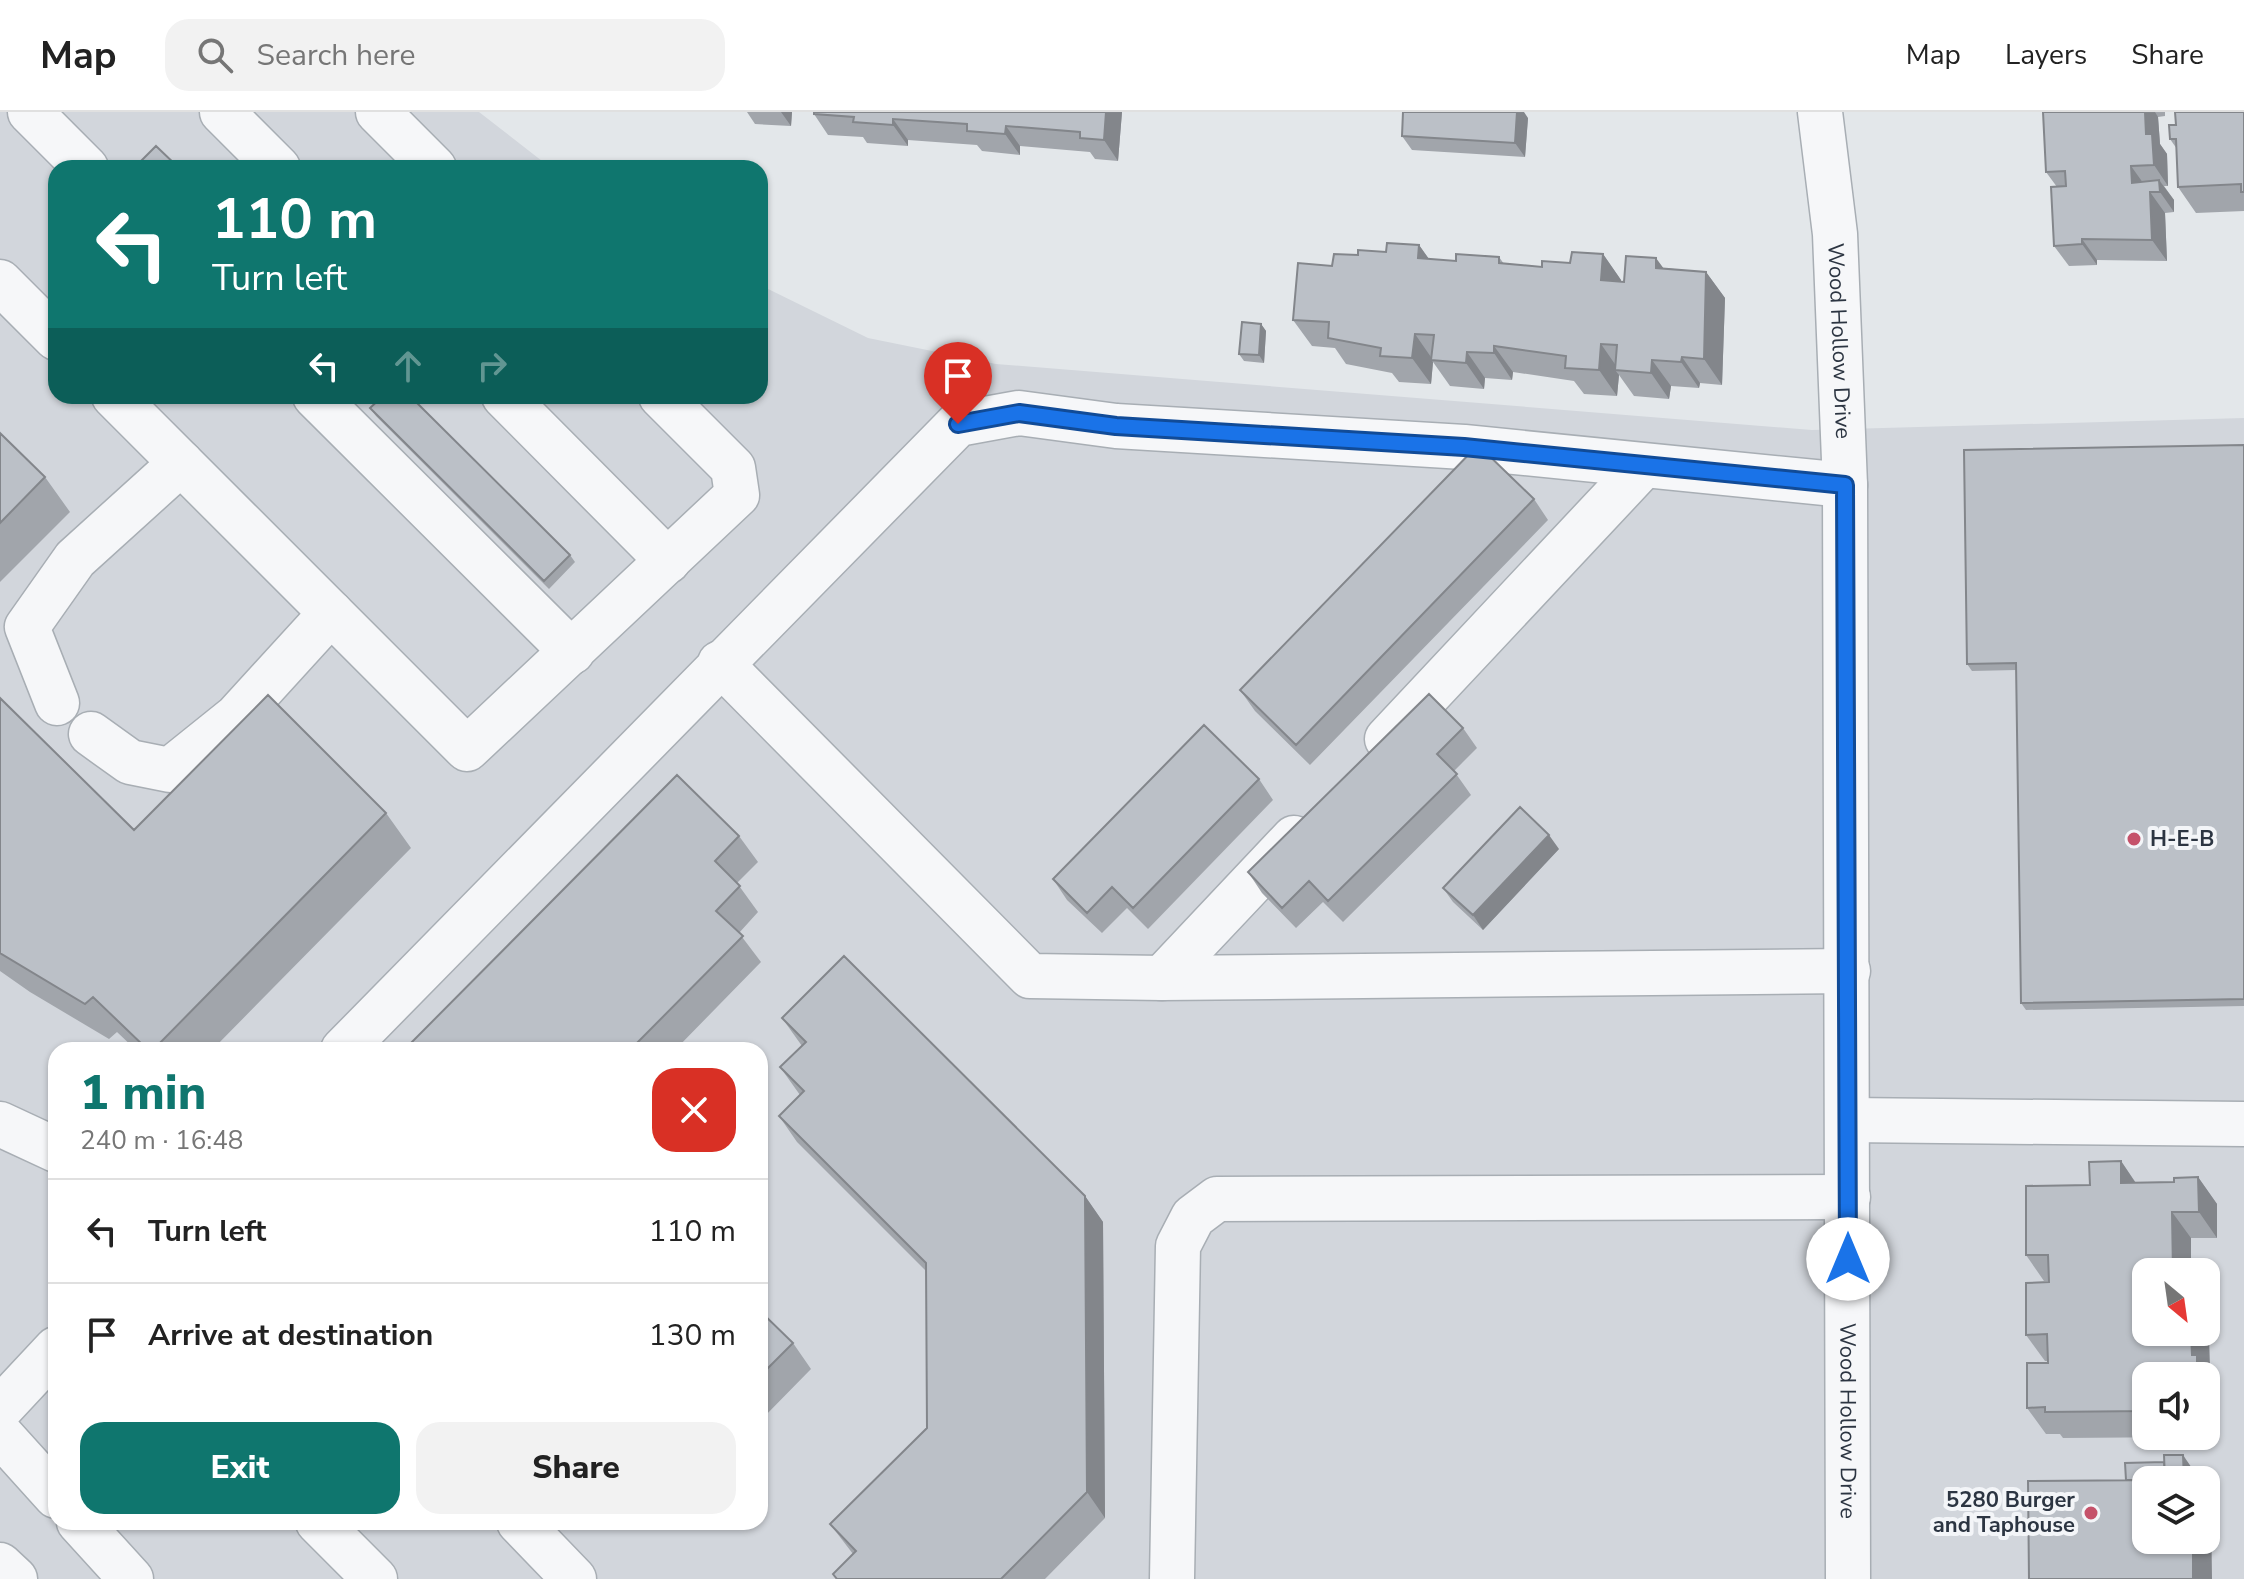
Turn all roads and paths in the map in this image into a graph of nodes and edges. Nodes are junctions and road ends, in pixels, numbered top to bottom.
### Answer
1 (30, 112) edge
2 (222, 112) edge
3 (378, 112) edge
4 (1820, 112) edge
5 (78, 160) edge
6 (270, 160) edge
7 (426, 160) edge
8 (0, 282) edge
9 (48, 330) edge
10 (122, 404) edge
11 (323, 404) edge
12 (512, 404) edge
13 (669, 404) edge
14 (181, 463) junction
15 (1643, 466) junction
16 (1845, 485) junction
17 (668, 561) junction
18 (331, 613) junction
19 (572, 652) junction
20 (720, 663) junction
21 (57, 703) dead end
22 (91, 734) dead end
23 (1359, 769) edge
24 (1326, 804) edge
25 (1848, 971) junction
26 (1162, 978) junction
27 (351, 1042) edge
28 (1848, 1120) junction
29 (0, 1124) edge
30 (2244, 1124) edge
31 (48, 1146) edge
32 (1848, 1197) junction
33 (48, 1358) edge
34 (0, 1409) edge
35 (0, 1434) edge
36 (48, 1487) edge
37 (86, 1530) edge
38 (326, 1530) edge
39 (527, 1530) edge
40 (0, 1565) edge
41 (15, 1579) edge
42 (131, 1579) edge
43 (375, 1579) edge
44 (574, 1579) edge
45 (1172, 1579) edge
46 (1848, 1579) edge

1 - 5 street
2 - 6 street
3 - 7 street
4 - 16 street, Wood Hollow Drive
8 - 9 street
10 - 14 street
11 - 19 street
12 - 17 street
13 - 17 street
14 - 18 street
14 - 21 street
15 - 16 street
15 - 20 street
15 - 23 street
16 - 25 street, Wood Hollow Drive
17 - 19 street
18 - 19 street
18 - 22 street
20 - 26 street
20 - 27 street
24 - 26 street
25 - 26 street
25 - 28 street, Wood Hollow Drive
28 - 30 street
28 - 32 street, Wood Hollow Drive
29 - 31 street
32 - 45 street
32 - 46 street, Wood Hollow Drive
33 - 34 street
35 - 36 street
37 - 42 street
38 - 43 street
39 - 44 street
40 - 41 street

